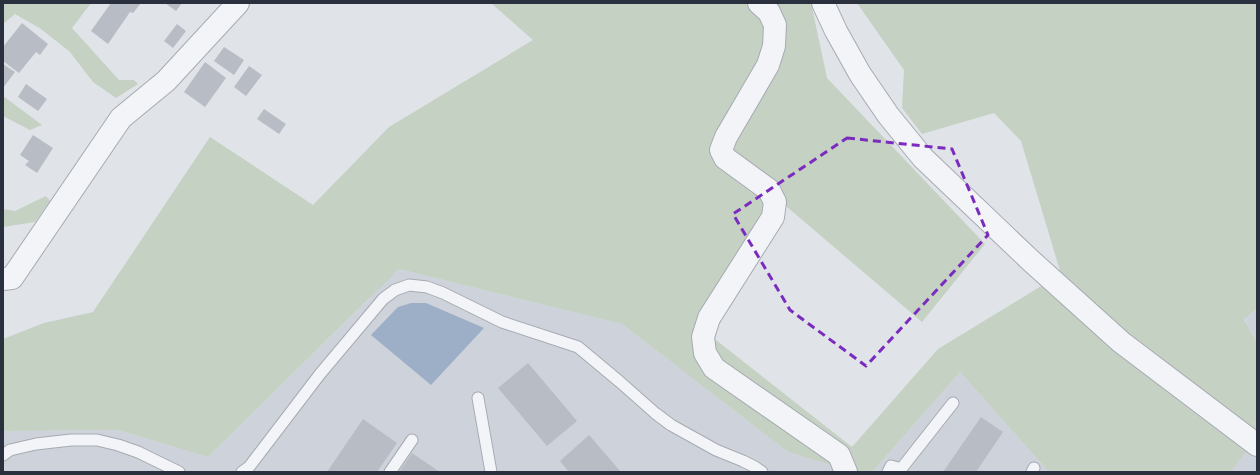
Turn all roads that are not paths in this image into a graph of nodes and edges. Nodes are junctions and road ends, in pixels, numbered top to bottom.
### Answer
1 (238, 3) edge
2 (759, 3) edge
3 (823, 3) edge
4 (3, 279) edge
5 (478, 398) dead end
6 (953, 403) dead end
7 (412, 440) dead end
8 (1257, 445) edge
9 (3, 455) edge
10 (179, 472) edge
11 (242, 472) edge
12 (390, 472) edge
13 (491, 472) edge
14 (762, 472) edge
15 (846, 472) edge
16 (888, 472) edge

1 - 4 street
2 - 15 street
3 - 8 street
5 - 13 lane
6 - 16 lane
7 - 12 lane
9 - 10 lane
11 - 14 lane

